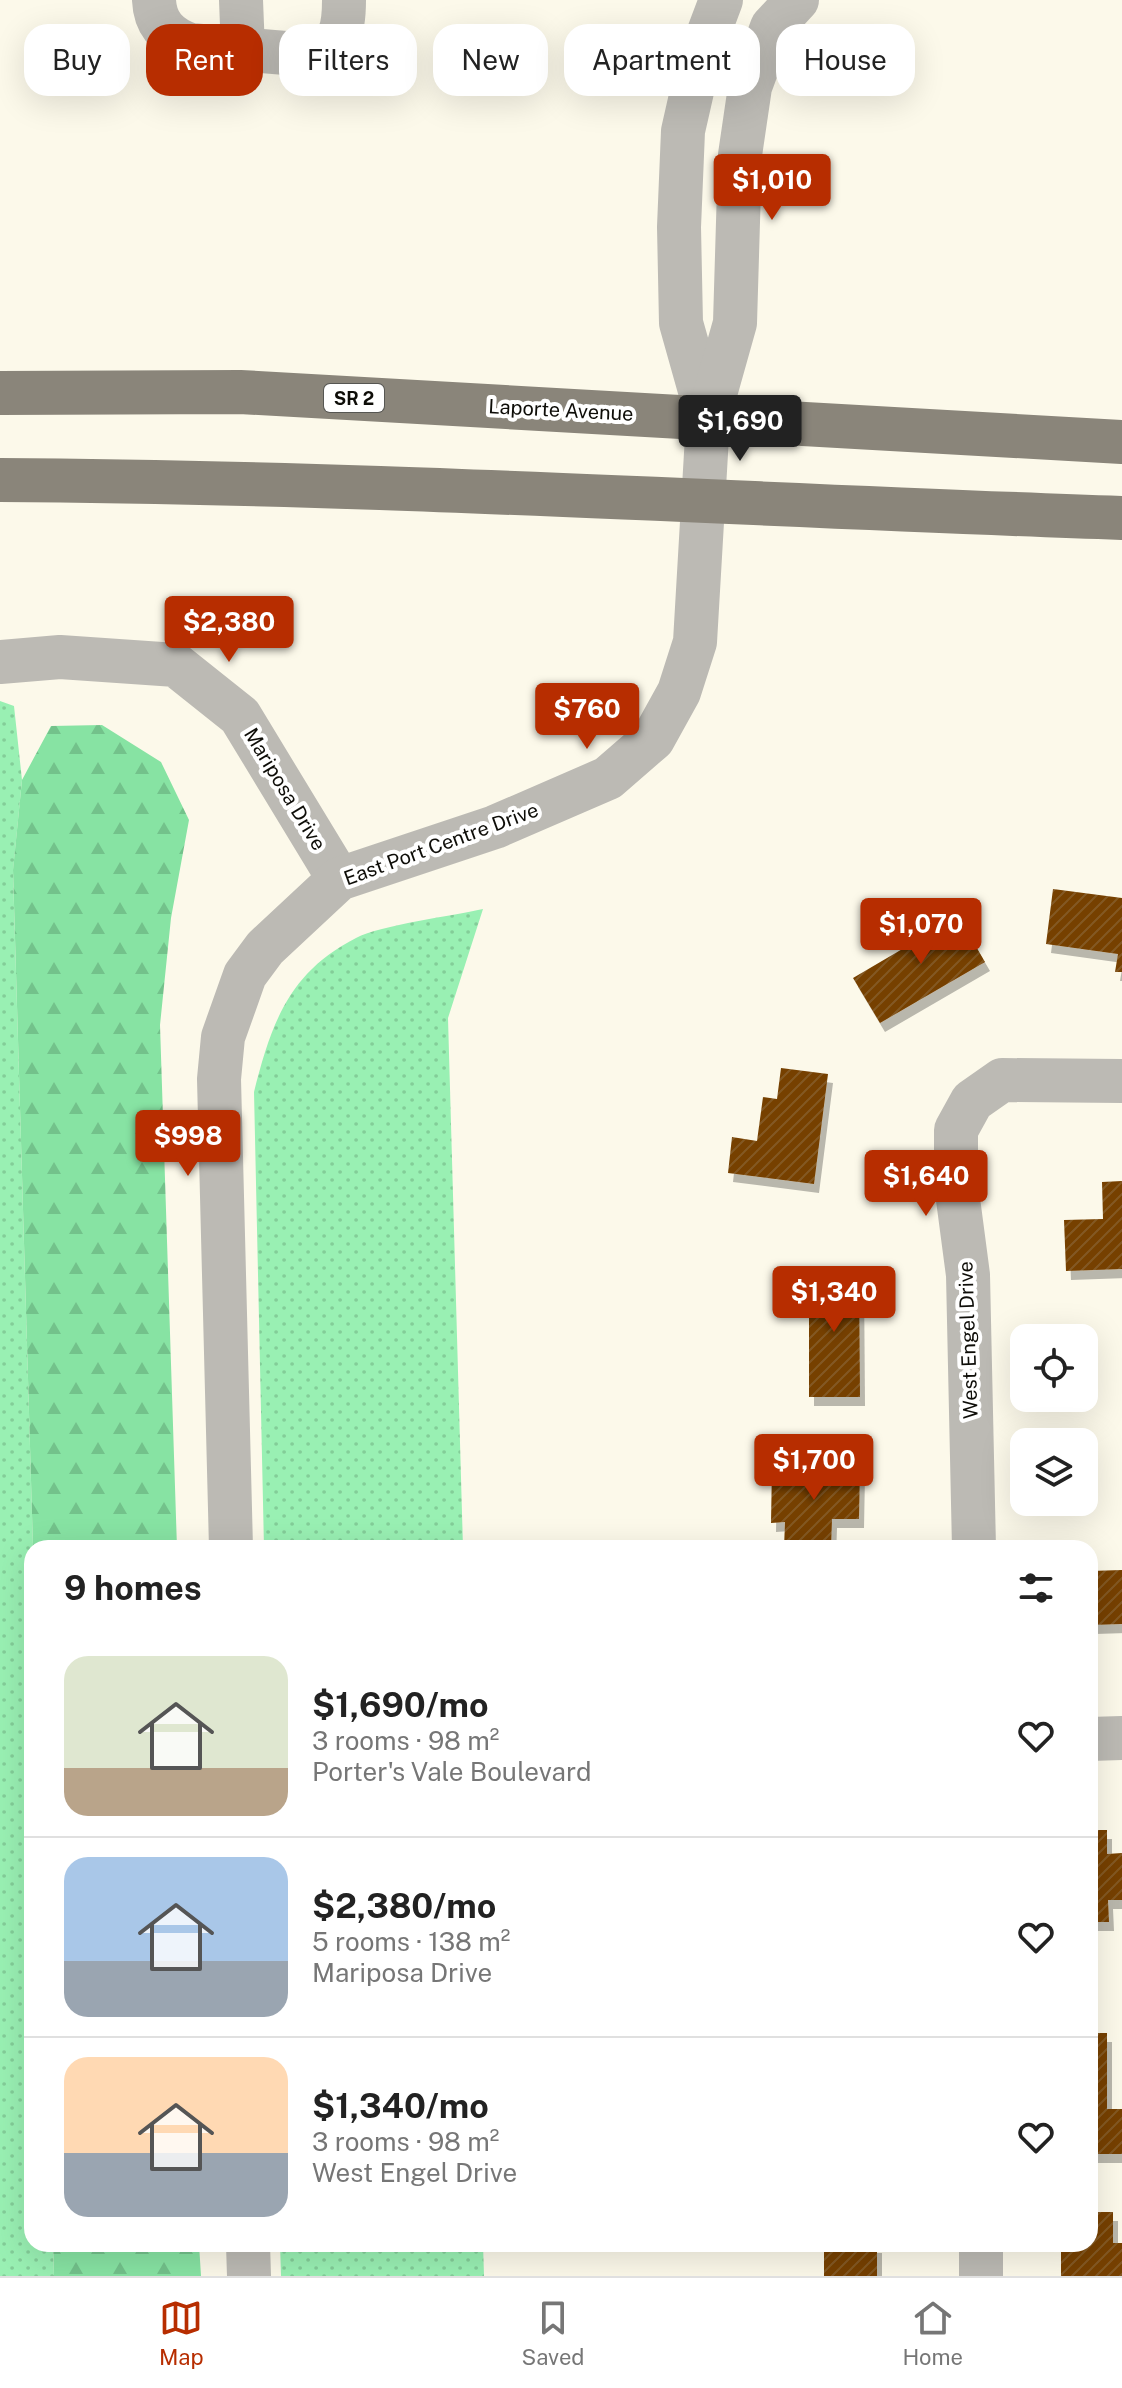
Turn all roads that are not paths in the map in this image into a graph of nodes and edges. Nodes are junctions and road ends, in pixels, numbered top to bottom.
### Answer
1 (154, 0) edge
2 (241, 0) edge
3 (344, 0) edge
4 (721, 0) edge
5 (797, 0) edge
6 (161, 24) edge
7 (242, 24) edge
8 (263, 51) edge
9 (0, 393) edge
10 (708, 419) junction
11 (1122, 442) edge
12 (0, 480) edge
13 (705, 504) junction
14 (1122, 518) edge
15 (0, 662) edge
16 (339, 879) junction
17 (1122, 1081) edge
18 (231, 1540) edge
19 (974, 1540) edge
20 (1122, 1738) edge
21 (1098, 1739) edge
22 (248, 2252) edge
23 (981, 2252) edge
24 (249, 2276) edge
25 (981, 2276) edge

1 - 6 street
2 - 7 street
3 - 8 street
4 - 10 street
5 - 10 street
9 - 10 main road, Laporte Avenue / SR 2
10 - 11 main road, Laporte Avenue / SR 2
10 - 13 street, East Port Centre Drive
12 - 13 main road
13 - 14 main road
13 - 16 street, East Port Centre Drive
15 - 16 street, Mariposa Drive
16 - 18 street, East Port Centre Drive
17 - 19 street, West Engel Drive
20 - 21 street
22 - 24 street
23 - 25 street

